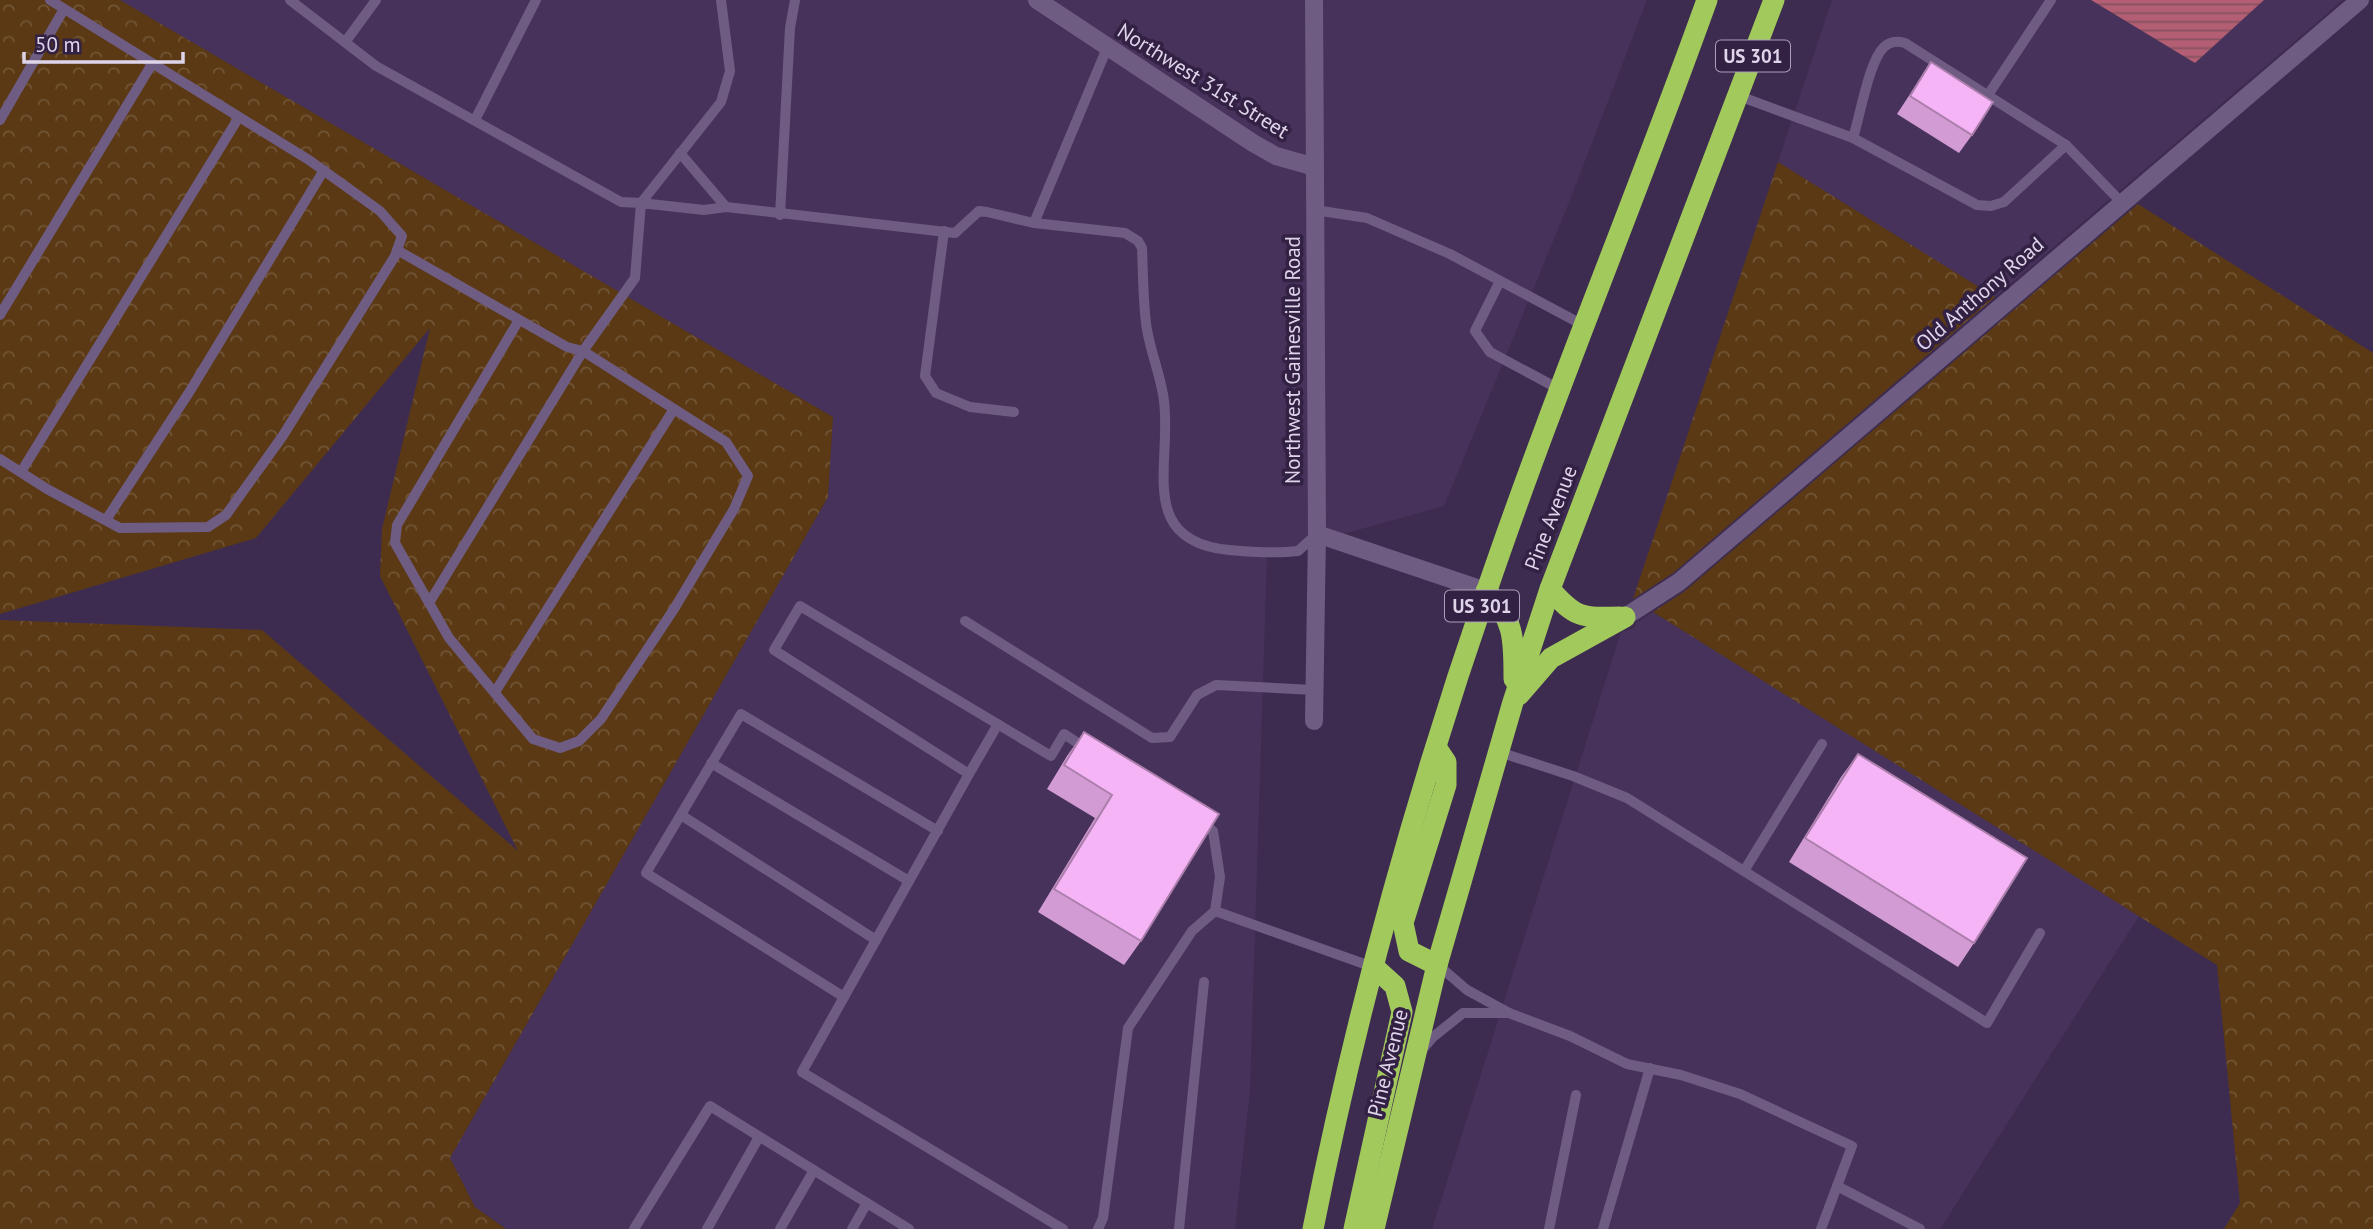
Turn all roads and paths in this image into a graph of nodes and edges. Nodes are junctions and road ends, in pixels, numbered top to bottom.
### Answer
1 (50, 0) edge
2 (290, 0) edge
3 (376, 0) edge
4 (536, 0) edge
5 (722, 0) edge
6 (795, 0) edge
7 (1037, 0) edge
8 (1314, 0) edge
9 (1707, 0) edge
10 (1774, 0) edge
11 (2051, 0) edge
12 (2360, 0) edge
13 (64, 9) junction
14 (346, 41) junction
15 (1107, 48) junction
16 (152, 64) junction
17 (1739, 96) junction
18 (1988, 96) junction
19 (239, 117) junction
20 (0, 120) edge
21 (475, 120) junction
22 (1853, 138) junction
23 (2066, 145) junction
24 (680, 153) junction
25 (1315, 167) junction
26 (324, 170) junction
27 (2122, 203) junction
28 (641, 204) junction
29 (726, 207) junction
30 (1315, 210) junction
31 (780, 215) junction
32 (1034, 223) junction
33 (944, 232) junction
34 (397, 250) junction
35 (1500, 281) junction
36 (0, 315) edge
37 (519, 320) junction
38 (1583, 325) junction
39 (583, 351) junction
40 (1559, 389) junction
41 (674, 409) junction
42 (1014, 412) dead end
43 (0, 459) edge
44 (21, 472) junction
45 (106, 520) junction
46 (1317, 534) junction
47 (1550, 589) junction
48 (1486, 591) junction
49 (429, 603) junction
50 (1625, 617) junction
51 (965, 621) dead end
52 (1314, 690) junction
53 (495, 692) junction
54 (1513, 702) junction
55 (1314, 721) dead end
56 (998, 724) junction
57 (1822, 744) dead end
58 (1436, 747) junction
59 (1499, 752) junction
60 (1099, 756) edge
61 (710, 763) junction
62 (969, 774) junction
63 (681, 815) junction
64 (1190, 816) edge
65 (937, 831) junction
66 (1744, 870) junction
67 (909, 881) junction
68 (1215, 911) junction
69 (2040, 933) dead end
70 (876, 940) junction
71 (1437, 965) junction
72 (1374, 967) junction
73 (1204, 982) dead end
74 (844, 997) junction
75 (1509, 1013) junction
76 (1413, 1061) junction
77 (1650, 1068) junction
78 (1576, 1095) dead end
79 (759, 1137) junction
80 (814, 1170) junction
81 (1837, 1186) junction
82 (867, 1203) junction
83 (634, 1229) edge
84 (707, 1229) edge
85 (780, 1229) edge
86 (852, 1229) edge
87 (909, 1229) edge
88 (1063, 1229) edge
89 (1098, 1229) edge
90 (1179, 1229) edge
91 (1312, 1229) edge
92 (1354, 1229) edge
93 (1374, 1229) edge
94 (1549, 1229) edge
95 (1603, 1229) edge
96 (1821, 1229) edge
97 (1920, 1229) edge

1 - 13 lane
2 - 14 lane
3 - 14 lane
4 - 21 lane
5 - 24 lane
6 - 31 lane
7 - 15 street, Northwest 31st Street
8 - 25 street, Northwest Gainesville Road
9 - 38 highway, Pine Avenue / US 301
10 - 17 highway, Pine Avenue / US 301
11 - 18 lane
12 - 27 street, Old Anthony Road
13 - 16 lane
13 - 20 lane
14 - 21 lane
15 - 25 street, Northwest 31st Street
15 - 32 lane
16 - 19 lane
16 - 36 lane
17 - 22 lane
17 - 47 highway, Pine Avenue / US 301
18 - 22 lane
18 - 23 lane
19 - 26 lane
19 - 44 lane
21 - 28 lane
22 - 23 lane
23 - 27 lane
24 - 28 lane
24 - 29 lane
25 - 30 street, Northwest Gainesville Road
26 - 34 lane
26 - 45 lane
27 - 50 street, Old Anthony Road
28 - 29 lane
28 - 39 lane
29 - 31 lane
30 - 35 lane
30 - 46 street, Northwest Gainesville Road
31 - 33 lane
32 - 33 lane
32 - 46 lane
33 - 42 lane
34 - 37 lane
34 - 45 lane
35 - 38 lane
35 - 40 lane
37 - 39 lane
37 - 49 lane
38 - 40 highway, Pine Avenue / US 301
39 - 41 lane
39 - 49 lane
40 - 48 highway, Pine Avenue / US 301
41 - 53 lane
41 - 53 lane
43 - 44 lane
44 - 45 lane
46 - 48 street
46 - 52 street, Northwest Gainesville Road
47 - 50 highway
47 - 54 highway, Pine Avenue / US 301
48 - 54 highway
48 - 58 highway, Pine Avenue / US 301
49 - 53 lane
50 - 54 highway
51 - 52 lane
52 - 55 street, Northwest Gainesville Road
54 - 59 highway, Pine Avenue / US 301
56 - 60 lane
56 - 62 lane
56 - 62 lane
57 - 66 lane
58 - 71 highway
58 - 72 highway, Pine Avenue / US 301
59 - 66 lane
59 - 71 highway, Pine Avenue / US 301
61 - 63 lane
61 - 65 lane
61 - 67 lane
62 - 65 lane
63 - 70 lane
63 - 74 lane
64 - 68 lane
65 - 67 lane
66 - 69 lane
67 - 70 lane
68 - 72 lane
68 - 89 lane
70 - 74 lane
71 - 75 lane
71 - 76 highway, Pine Avenue / US 301
72 - 91 highway, Pine Avenue / US 301
72 - 92 highway
73 - 90 lane
74 - 88 lane
75 - 76 lane
75 - 77 lane
76 - 93 highway, Pine Avenue / US 301
77 - 81 lane
77 - 95 lane
78 - 94 lane
79 - 80 lane
79 - 83 lane
79 - 84 lane
80 - 82 lane
80 - 85 lane
81 - 96 lane
81 - 97 lane
82 - 86 lane
82 - 87 lane

